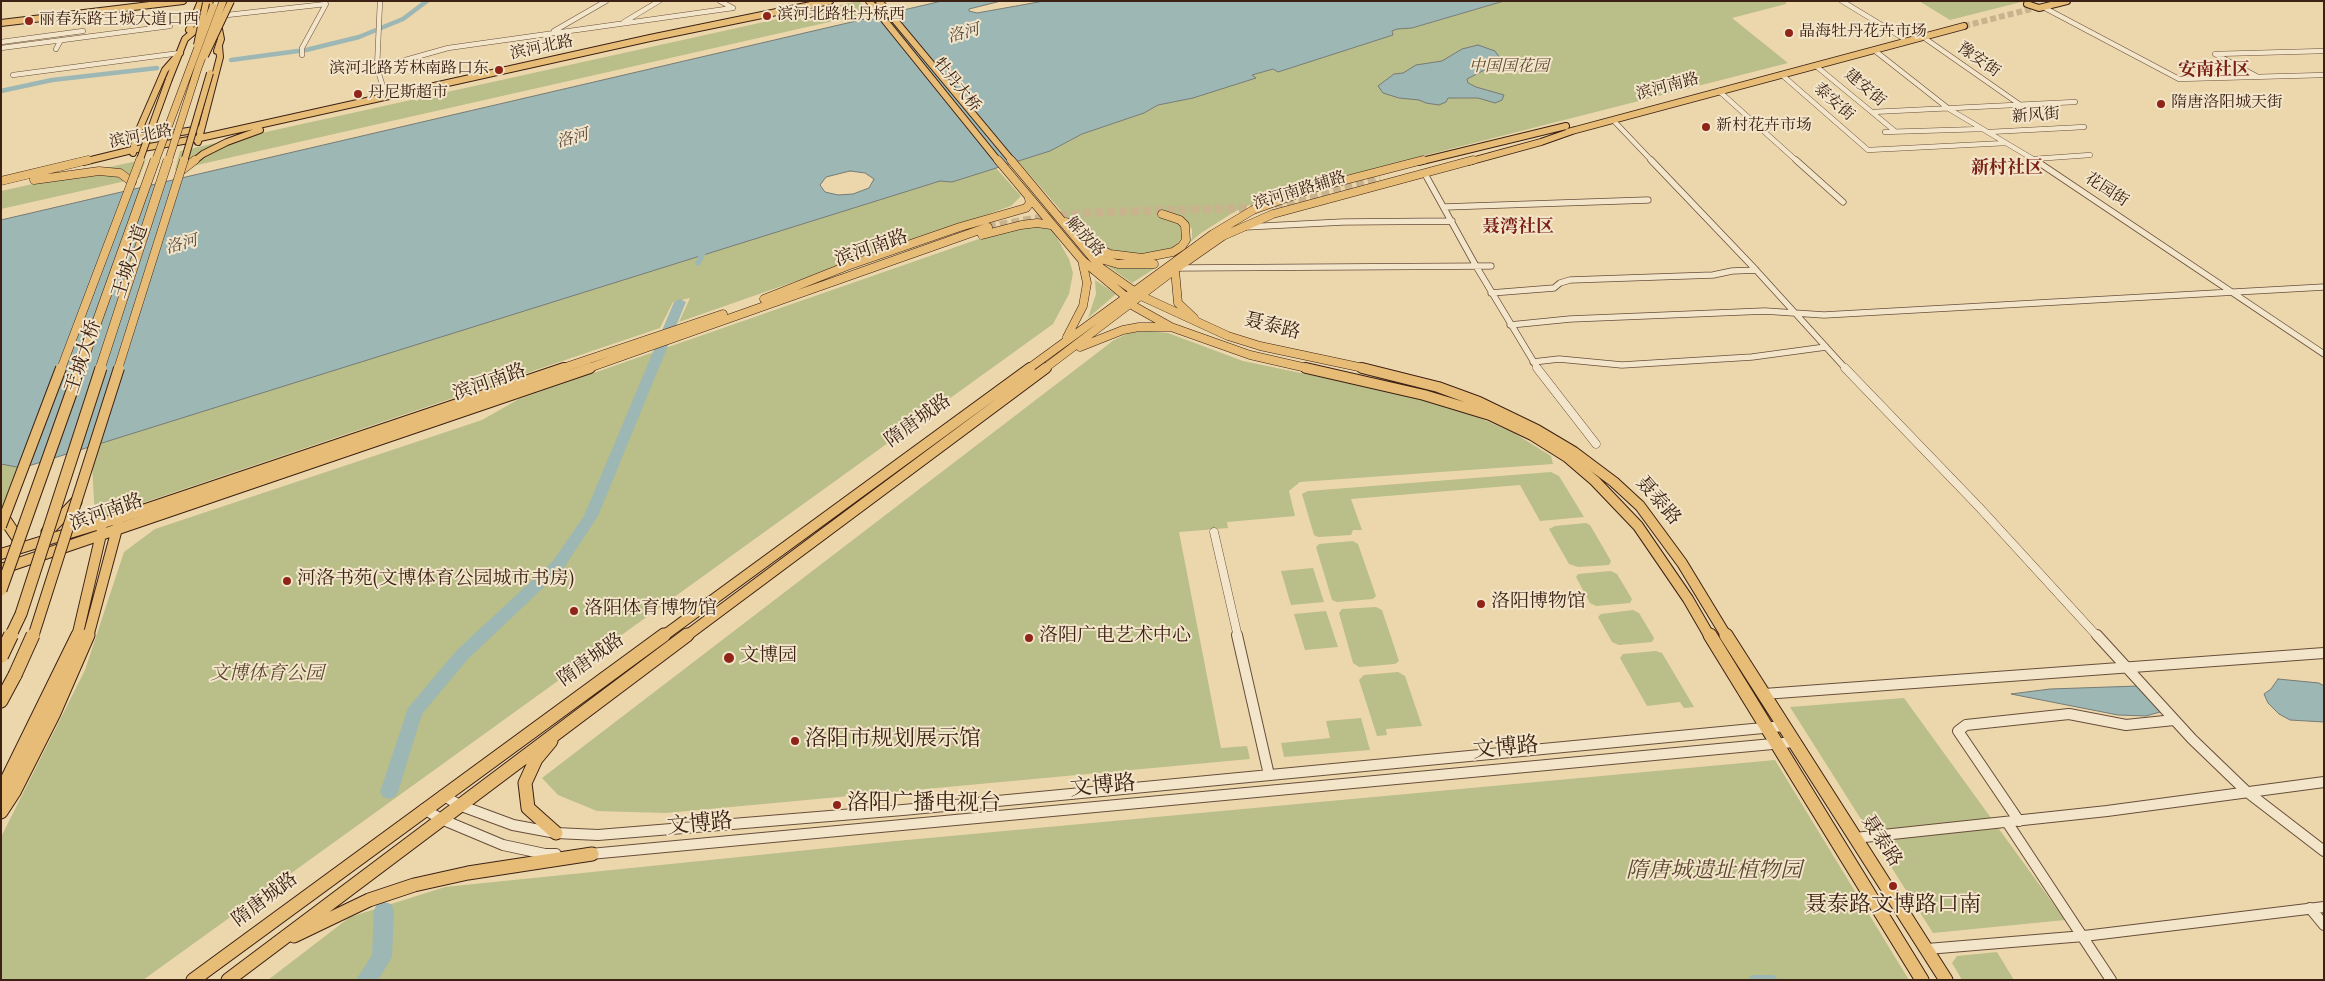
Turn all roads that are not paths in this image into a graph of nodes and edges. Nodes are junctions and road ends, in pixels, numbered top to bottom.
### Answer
1 (172, 1) edge
2 (183, 1) edge
3 (201, 1) edge
4 (208, 1) edge
5 (215, 1) edge
6 (224, 1) edge
7 (232, 1) edge
8 (382, 1) edge
9 (606, 1) edge
10 (659, 1) edge
11 (720, 1) edge
12 (824, 1) edge
13 (830, 1) edge
14 (870, 1) edge
15 (879, 1) edge
16 (1842, 1) edge
17 (2036, 1) edge
18 (2060, 1) edge
19 (2067, 1) edge
20 (2044, 5) edge
21 (804, 6) junction
22 (225, 13) junction
23 (204, 15) junction
24 (194, 22) junction
25 (1, 23) edge
26 (619, 25) junction
27 (170, 26) dead end
28 (83, 32) dead end
29 (550, 34) junction
30 (1923, 37) junction
31 (1903, 38) junction
32 (61, 40) junction
33 (220, 40) junction
34 (1, 42) edge
35 (184, 42) junction
36 (197, 45) junction
37 (1, 48) edge
38 (56, 49) dead end
39 (1874, 50) junction
40 (2324, 51) edge
41 (180, 53) junction
42 (587, 53) junction
43 (302, 55) dead end
44 (1816, 66) junction
45 (379, 68) junction
46 (193, 69) junction
47 (2324, 74) edge
48 (13, 75) dead end
49 (1782, 75) junction
50 (2256, 76) junction
51 (1737, 81) junction
52 (1745, 85) junction
53 (1719, 91) junction
54 (388, 95) junction
55 (2075, 102) dead end
56 (2019, 104) junction
57 (1949, 108) junction
58 (1872, 112) junction
59 (1613, 120) junction
60 (1566, 126) junction
61 (2084, 126) dead end
62 (202, 129) junction
63 (1982, 129) junction
64 (1575, 130) junction
65 (1885, 132) dead end
66 (1896, 132) junction
67 (1989, 132) junction
68 (135, 139) junction
69 (199, 140) junction
70 (2006, 143) junction
71 (161, 145) junction
72 (132, 152) junction
73 (2090, 155) dead end
74 (2033, 158) junction
75 (181, 171) junction
76 (1425, 174) junction
77 (1345, 180) junction
78 (1, 182) edge
79 (132, 182) junction
80 (1031, 185) joint
81 (1, 187) edge
82 (1021, 188) joint
83 (1358, 190) junction
84 (1029, 199) junction
85 (1648, 200) dead end
86 (1843, 202) dead end
87 (1444, 207) junction
88 (1162, 214) dead end
89 (1062, 221) junction
90 (1452, 221) junction
91 (987, 223) junction
92 (1051, 225) junction
93 (1240, 227) junction
94 (1001, 229) junction
95 (1083, 246) junction
96 (1082, 260) junction
97 (1176, 266) junction
98 (1476, 266) junction
99 (1492, 266) dead end
100 (1756, 270) junction
101 (2324, 287) edge
102 (2233, 292) junction
103 (1137, 293) junction
104 (1492, 293) junction
105 (1128, 300) junction
106 (767, 302) junction
107 (1795, 313) junction
108 (1200, 324) junction
109 (1510, 325) junction
110 (1171, 327) junction
111 (1064, 341) junction
112 (1826, 347) junction
113 (1067, 352) junction
114 (2324, 354) edge
115 (1533, 362) junction
116 (1596, 444) dead end
117 (76, 502) junction
118 (3, 522) edge
119 (103, 522) junction
120 (118, 524) junction
121 (1214, 532) dead end
122 (46, 534) junction
123 (102, 534) junction
124 (18, 539) junction
125 (1, 554) edge
126 (1, 569) edge
127 (1, 590) edge
128 (2324, 653) edge
129 (1, 656) edge
130 (2125, 668) junction
131 (1764, 694) junction
132 (1, 701) edge
133 (2174, 720) junction
134 (1784, 726) junction
135 (1764, 728) junction
136 (559, 730) junction
137 (1794, 742) junction
138 (1774, 743) junction
139 (1269, 775) junction
140 (2324, 782) edge
141 (2246, 791) junction
142 (1, 792) edge
143 (443, 795) junction
144 (459, 805) junction
145 (424, 809) junction
146 (1, 812) edge
147 (440, 819) junction
148 (2019, 821) junction
149 (2007, 822) junction
150 (556, 833) junction
151 (1855, 838) junction
152 (2324, 851) edge
153 (592, 854) junction
154 (2324, 906) edge
155 (2310, 908) junction
156 (2324, 925) edge
157 (2084, 936) junction
158 (1927, 949) junction
159 (265, 952) junction
160 (193, 980) edge
161 (228, 980) edge
162 (1922, 980) edge
163 (1946, 980) edge
164 (2111, 980) edge

1 - 25 main road
2 - 25 main road
3 - 24 main road
4 - 23 main road
4 - 36 main road, bridge
5 - 36 highway, bridge
6 - 22 main road, 王城大道
6 - 46 highway, 王城大道, bridge
7 - 22 main road
7 - 46 main road, bridge
8 - 45 street
9 - 29 street
10 - 26 street
11 - 26 street
12 - 21 main road, 滨河北路
13 - 21 main road, 滨河北路
14 - 82 main road, 牡丹大桥
15 - 80 main road, 牡丹大桥
16 - 31 street
17 - 20 main road
18 - 20 main road
19 - 20 main road
20 - 50 street
21 - 42 main road, 滨河北路
22 - 33 main road, 王城大道
22 - 43 street
23 - 24 main road
23 - 35 main road
24 - 35 main road
26 - 29 street
27 - 32 street
28 - 34 street
29 - 45 street
30 - 31 main road
30 - 31 main road, 滨河南路
30 - 39 main road, 滨河南路
30 - 56 street, 豫安街
31 - 51 main road, 滨河南路
32 - 37 street
32 - 38 street
33 - 35 main road
33 - 62 main road
33 - 75 main road, 王城大道, bridge
35 - 41 main road
36 - 46 highway, bridge
39 - 44 main road, 滨河南路
39 - 57 street, 花园街
40 - 50 street
41 - 48 street
41 - 68 main road
41 - 79 main road, bridge
42 - 54 main road, 滨河北路
42 - 75 main road
44 - 49 main road, 滨河南路
44 - 58 street, 建安街
45 - 54 street
46 - 71 highway, 王城大桥, bridge
46 - 122 highway, 王城大桥, bridge
47 - 50 street
49 - 52 main road, 滨河南路
49 - 70 street, 泰安街
51 - 52 main road
51 - 60 main road, 滨河南路
52 - 53 main road, 滨河南路
53 - 59 main road, 滨河南路
53 - 86 street
54 - 69 main road, 滨河北路
55 - 56 street
56 - 57 street
57 - 58 street
57 - 63 street, 花园街
58 - 66 street, 建安街
59 - 64 main road, 滨河南路
59 - 100 street
60 - 64 main road, 滨河南路
60 - 77 main road, 滨河南路辅路
61 - 67 street, 新风街
62 - 68 main road
62 - 69 main road
63 - 66 street
63 - 67 street, 花园街
64 - 76 main road, 滨河南路辅路
65 - 66 street
67 - 70 street, 花园街
68 - 72 main road
69 - 71 main road, 滨河北路
69 - 72 main road, 滨河北路
70 - 74 street, 花园街
71 - 72 main road, 滨河北路
71 - 124 highway, 王城大桥, bridge
72 - 78 main road, 滨河北路
73 - 74 street
74 - 102 street, 花园街
75 - 117 main road, 王城大道, bridge
76 - 83 main road, 滨河南路辅路
76 - 87 street
77 - 83 main road
77 - 97 main road, 滨河南路辅路
79 - 81 main road
79 - 118 main road, bridge
80 - 89 main road, 解放路
82 - 84 main road, 解放路
83 - 93 main road, 滨河南路辅路
84 - 91 main road, 滨河南路
84 - 92 main road, 解放路
85 - 87 street
87 - 90 street
88 - 89 main road
89 - 95 main road, 解放路
90 - 93 street
90 - 98 street
91 - 94 main road
91 - 106 main road, 滨河南路
92 - 94 main road
92 - 96 main road, 解放路
93 - 97 main road, 滨河南路辅路
94 - 106 main road
95 - 97 main road
95 - 103 main road, 解放路
96 - 105 main road, 解放路
96 - 111 main road
97 - 98 street
97 - 103 main road, 滨河南路辅路
97 - 108 main road
98 - 99 street
98 - 104 street
100 - 104 street
100 - 107 street
101 - 102 street
102 - 107 street
102 - 114 street, 花园街
103 - 105 main road, 滨河南路辅路
103 - 108 main road, 聂泰路
104 - 109 street
105 - 110 main road, 聂泰路
105 - 111 main road, 滨河南路辅路
105 - 113 main road, 滨河南路辅路
106 - 120 main road, 滨河南路
107 - 109 street
107 - 112 street
108 - 131 main road, 聂泰路
109 - 115 street
110 - 113 main road
110 - 135 main road, 聂泰路
111 - 143 main road, 隋唐城路
112 - 115 street
112 - 130 street
113 - 136 main road, 隋唐城路
115 - 116 street
117 - 122 highway, bridge
117 - 132 main road, 王城大道, bridge
118 - 124 highway
119 - 120 main road, 滨河南路
119 - 123 main road
119 - 125 main road, 滨河南路
120 - 123 main road, 滨河南路
120 - 146 main road
121 - 139 street
122 - 129 highway, 王城大桥, bridge
123 - 126 main road, 滨河南路
123 - 142 main road
124 - 127 highway, 王城大桥, bridge
128 - 130 street
130 - 131 street
130 - 133 street
131 - 134 main road, 聂泰路
133 - 141 street
133 - 148 street
134 - 135 street, 文博路
134 - 137 main road, 聂泰路
135 - 138 main road, 聂泰路
135 - 139 street, 文博路
136 - 144 main road, 隋唐城路
136 - 150 main road
137 - 138 street, 文博路
137 - 151 main road, 聂泰路
138 - 153 street, 文博路
138 - 162 main road, 聂泰路
139 - 150 street, 文博路
140 - 141 street
141 - 148 street
141 - 152 street
143 - 144 street, 文博路
143 - 145 main road, 隋唐城路
144 - 147 main road, 隋唐城路
144 - 150 street, 文博路
145 - 147 street, 文博路
145 - 160 main road, 隋唐城路
147 - 153 street, 文博路
147 - 159 main road, 隋唐城路
148 - 149 street
149 - 151 street
149 - 157 street
151 - 158 main road, 聂泰路
153 - 159 main road
154 - 155 street
155 - 156 street
155 - 157 street
157 - 158 street
157 - 164 street
158 - 163 main road, 聂泰路
159 - 161 main road, 隋唐城路

